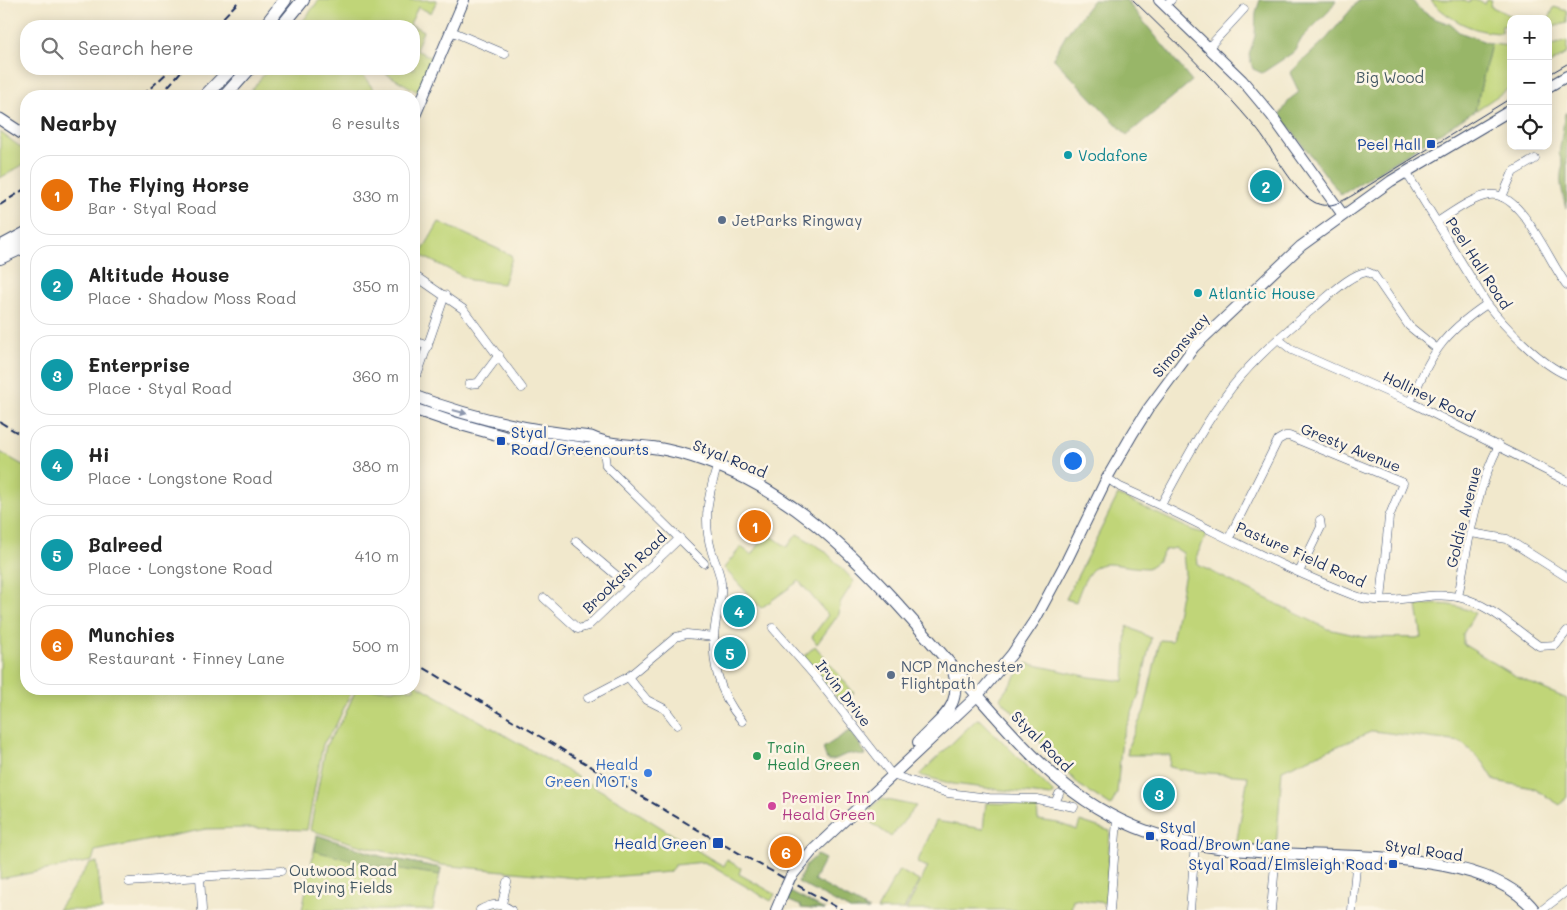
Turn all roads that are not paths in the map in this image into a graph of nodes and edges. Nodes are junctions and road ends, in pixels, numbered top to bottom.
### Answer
1 (285, 0) edge
2 (303, 0) edge
3 (464, 0) edge
4 (1165, 2) edge
5 (1244, 9) dead end
6 (270, 20) edge
7 (287, 20) edge
8 (451, 31) junction
9 (1209, 47) junction
10 (505, 54) dead end
11 (224, 75) edge
12 (243, 75) edge
13 (1567, 76) edge
14 (1552, 85) edge
15 (211, 90) edge
16 (230, 90) edge
17 (420, 104) edge
18 (1507, 112) edge
19 (0, 119) edge
20 (20, 132) edge
21 (1536, 159) dead end
22 (1406, 172) junction
23 (1502, 197) junction
24 (1342, 215) junction
25 (1437, 222) junction
26 (20, 236) edge
27 (0, 247) edge
28 (20, 249) edge
29 (0, 258) edge
30 (420, 279) edge
31 (1567, 285) edge
32 (445, 295) junction
33 (1487, 304) junction
34 (1278, 339) junction
35 (420, 343) edge
36 (428, 346) junction
37 (1436, 348) junction
38 (499, 355) junction
39 (420, 368) edge
40 (1567, 374) edge
41 (470, 384) dead end
42 (522, 388) dead end
43 (420, 398) edge
44 (1410, 402) junction
45 (420, 411) edge
46 (603, 443) junction
47 (1499, 445) junction
48 (718, 467) junction
49 (1107, 478) junction
50 (1567, 481) edge
51 (1161, 505) junction
52 (1320, 520) dead end
53 (1471, 533) junction
54 (680, 538) junction
55 (1229, 538) junction
56 (576, 541) dead end
57 (704, 562) dead end
58 (1299, 572) junction
59 (1567, 577) edge
60 (630, 587) junction
61 (1458, 597) junction
62 (544, 598) dead end
63 (1381, 600) junction
64 (773, 628) dead end
65 (1567, 631) edge
66 (714, 637) junction
67 (952, 666) junction
68 (628, 676) junction
69 (978, 695) junction
70 (588, 698) dead end
71 (742, 721) dead end
72 (666, 726) dead end
73 (914, 755) junction
74 (892, 775) junction
75 (1059, 794) dead end
76 (1056, 803) junction
77 (1074, 808) dead end
78 (1116, 820) junction
79 (1195, 844) junction
80 (1276, 853) junction
81 (1357, 857) junction
82 (281, 871) dead end
83 (200, 877) junction
84 (129, 882) dead end
85 (507, 882) dead end
86 (1567, 891) edge
87 (502, 904) junction
88 (202, 910) edge
89 (480, 910) edge
90 (511, 910) edge
91 (776, 910) edge
92 (1110, 910) edge
93 (1190, 910) edge
94 (1271, 910) edge
95 (1352, 910) edge
96 (1534, 910) edge
97 (1542, 910) edge

1 - 6 highway
2 - 7 highway
3 - 8 street
4 - 9 street
5 - 9 street
8 - 10 street
8 - 17 street
9 - 24 street
11 - 15 highway
12 - 16 highway
13 - 14 street
18 - 22 street, Simonsway
19 - 20 main road
21 - 23 street
22 - 24 street, Simonsway
22 - 25 street, Peel Hall Road
23 - 25 street
23 - 31 street
24 - 49 street, Simonsway
25 - 33 street, Peel Hall Road
26 - 27 highway
28 - 29 highway
30 - 32 street
32 - 36 street
32 - 38 street
33 - 37 street
33 - 40 street, Peel Hall Road
34 - 37 street
34 - 44 street, Holliney Road
34 - 51 street
35 - 36 street
36 - 39 street
37 - 44 street
38 - 41 street
38 - 42 street
43 -> 46 main road, Styal Road
44 - 47 street, Holliney Road
45 - 46 main road, Styal Road
46 - 48 main road, Styal Road
46 - 54 street
47 - 50 street, Holliney Road
47 - 53 street, Goldie Avenue
48 - 66 street
48 - 67 main road, Styal Road
49 - 51 street, Pasture Field Road
49 - 69 street, Simonsway
51 - 55 street, Pasture Field Road
52 - 58 street
53 - 59 street
53 - 61 street, Goldie Avenue
54 - 57 street
54 - 60 street, Brookash Road
55 - 58 street, Pasture Field Road
55 - 63 street, Gresty Avenue
56 - 60 street
58 - 63 street, Pasture Field Road
60 - 62 street, Brookash Road
61 - 63 street, Pasture Field Road
61 - 65 street, Pasture Field Road
64 - 74 street, Irvin Drive
66 - 68 street
66 - 71 street
67 - 69 main road, Styal Road
67 - 73 street
68 - 70 street
68 - 72 street
69 - 73 street, Simonsway
69 - 78 main road, Styal Road
73 - 74 street, Simonsway
74 - 76 street
74 - 91 street, Simonsway, bridge
75 - 76 street
76 - 77 street
78 - 79 main road, Styal Road
78 - 92 street
79 - 80 main road, Styal Road
79 - 93 street
80 - 81 main road, Styal Road
80 - 94 street
81 - 95 street
81 - 96 main road, Styal Road
82 - 83 street
83 - 84 street
83 - 88 street
85 - 87 street
86 - 97 street
87 - 89 street
87 - 90 street

